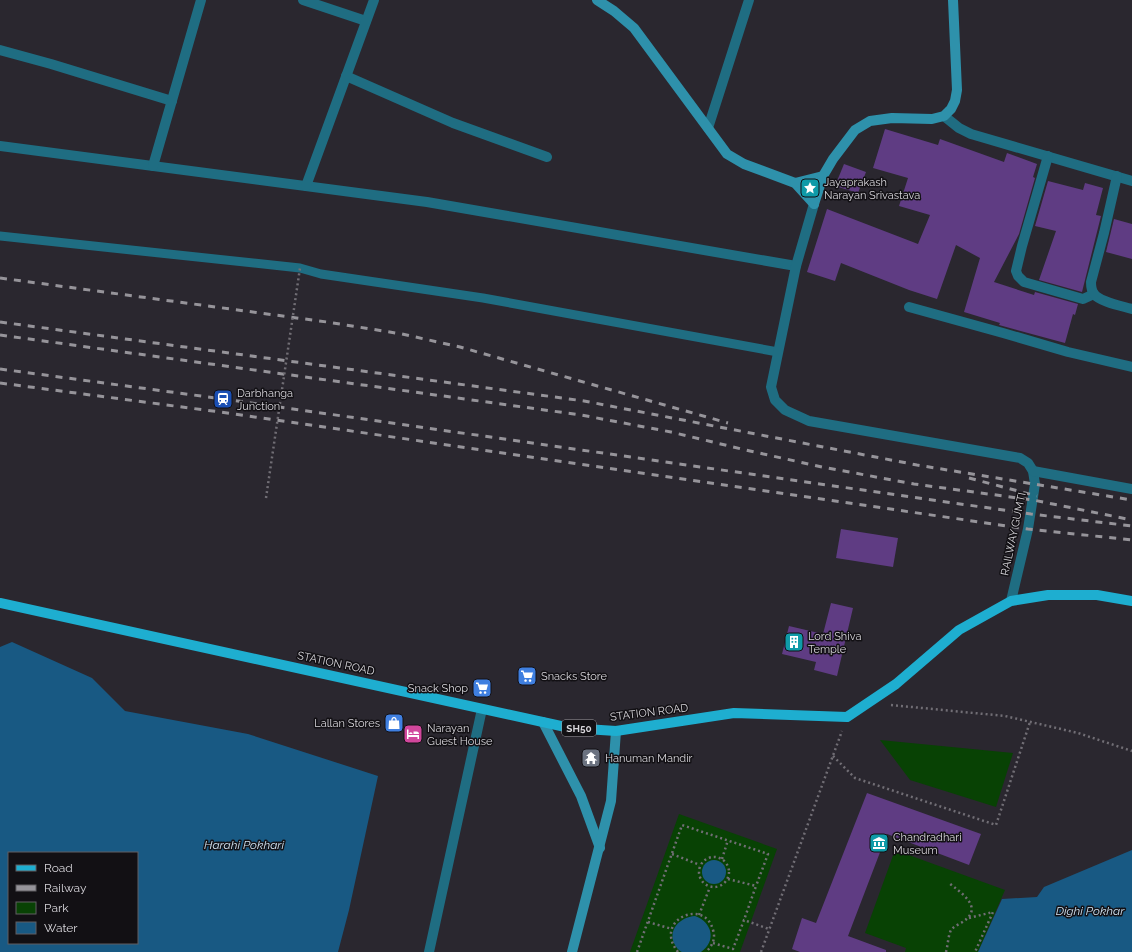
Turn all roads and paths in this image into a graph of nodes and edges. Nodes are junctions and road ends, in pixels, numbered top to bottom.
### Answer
1 (201, 0) edge
2 (303, 0) edge
3 (374, 0) edge
4 (597, 0) edge
5 (749, 0) edge
6 (953, 0) edge
7 (366, 21) junction
8 (0, 50) edge
9 (346, 76) junction
10 (172, 101) junction
11 (944, 116) junction
12 (708, 128) junction
13 (0, 146) edge
14 (1048, 156) junction
15 (546, 158) dead end
16 (153, 166) junction
17 (823, 176) junction
18 (1116, 176) junction
19 (1132, 181) edge
20 (795, 183) junction
21 (306, 186) junction
22 (814, 204) junction
23 (0, 236) edge
24 (796, 266) junction
25 (300, 268) junction
26 (1094, 294) junction
27 (909, 307) dead end
28 (1132, 309) edge
29 (778, 352) junction
30 (1132, 368) edge
31 (1033, 471) junction
32 (1132, 489) edge
33 (266, 498) dead end
34 (1010, 601) junction
35 (1132, 601) edge
36 (0, 603) edge
37 (868, 703) junction
38 (482, 709) junction
39 (847, 717) junction
40 (543, 722) junction
41 (1030, 722) junction
42 (616, 731) junction
43 (1132, 751) edge
44 (833, 756) junction
45 (728, 840) junction
46 (600, 848) junction
47 (672, 854) junction
48 (722, 859) junction
49 (700, 865) junction
50 (728, 879) junction
51 (949, 883) dead end
52 (756, 886) junction
53 (710, 887) junction
54 (699, 915) junction
55 (968, 918) junction
56 (744, 920) junction
57 (648, 922) junction
58 (672, 929) junction
59 (769, 929) junction
60 (713, 943) junction
61 (733, 951) edge
62 (429, 952) edge
63 (572, 952) edge
64 (637, 952) edge
65 (678, 952) edge
66 (706, 952) edge
67 (761, 952) edge
68 (946, 952) edge
69 (975, 952) edge

1 - 10 street
2 - 7 street
3 - 7 street
4 - 12 main road
5 - 12 street
6 - 11 main road
7 - 9 street
8 - 10 street
9 - 15 street
9 - 21 street
10 - 16 street
11 - 14 street
11 - 17 main road
12 - 20 main road
13 - 16 street
14 - 18 street
14 - 26 street
16 - 21 street
17 - 20 main road
17 - 22 main road
18 - 19 street
18 - 26 street
20 - 22 main road
21 - 24 street
22 - 24 street
23 - 25 lane
24 - 29 street
25 - 29 lane
25 - 33 path, bridge
26 - 28 street
27 - 30 street
29 - 31 street
31 - 32 street
31 - 34 street, RAILWAY GUMTI
34 - 35 main road
34 - 37 main road
36 - 38 main road, STATION ROAD / SH50
37 - 39 main road
37 - 41 path
38 - 40 main road, STATION ROAD / SH50
38 - 62 street
39 - 42 main road, STATION ROAD / SH50
39 - 44 path
40 - 42 main road, STATION ROAD / SH50
40 - 46 main road
41 - 43 path
41 - 44 path
42 - 46 main road
44 - 59 path
45 - 47 path
45 - 48 path
45 - 52 path
46 - 63 main road
47 - 49 path
47 - 57 path
48 - 49 path
48 - 50 path
49 - 53 path
50 - 52 path
50 - 53 path
51 - 55 path
52 - 56 path
53 - 54 path
54 - 58 path
54 - 60 path
55 - 68 path
55 - 69 path
56 - 59 path
56 - 61 path
57 - 58 path
57 - 64 path
58 - 65 path
59 - 67 path
60 - 61 path
60 - 66 path

